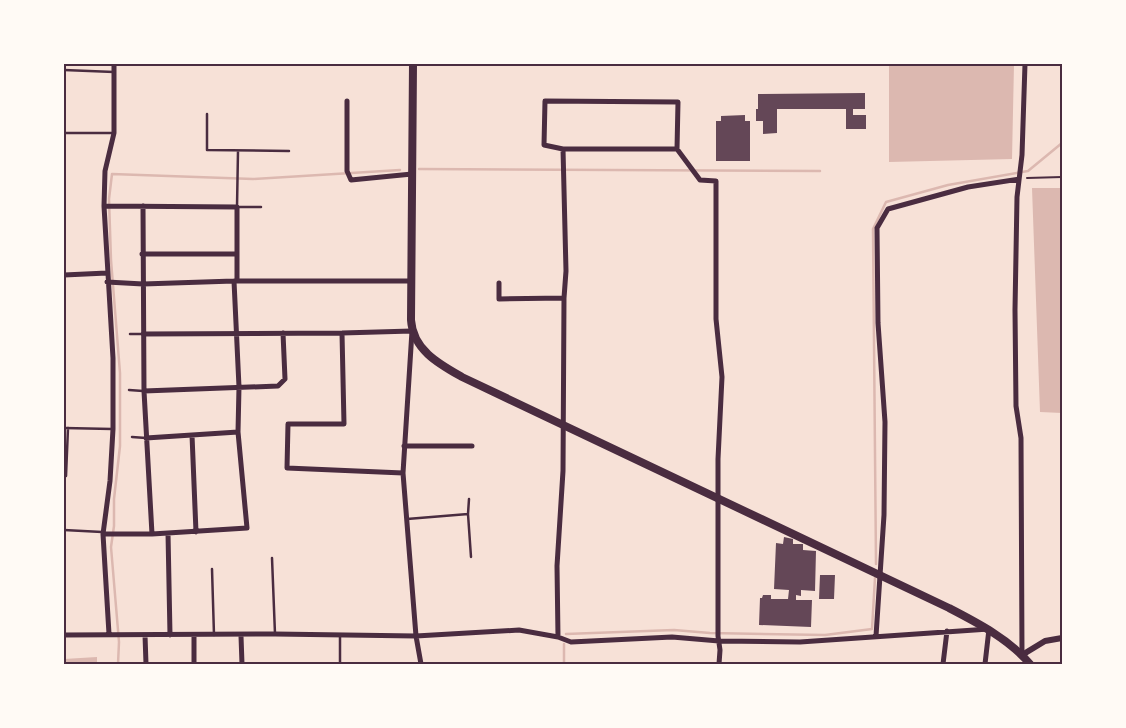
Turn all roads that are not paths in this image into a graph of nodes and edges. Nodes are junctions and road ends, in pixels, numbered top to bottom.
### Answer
1 (114, 64) edge
2 (413, 64) edge
3 (1025, 64) edge
4 (64, 70) edge
5 (114, 72) junction
6 (347, 101) dead end
7 (207, 114) dead end
8 (64, 132) edge
9 (114, 133) junction
10 (563, 149) junction
11 (677, 149) junction
12 (238, 151) junction
13 (289, 151) dead end
14 (412, 174) junction
15 (1020, 178) junction
16 (104, 206) junction
17 (143, 206) junction
18 (237, 207) junction
19 (261, 207) dead end
20 (142, 254) junction
21 (237, 254) junction
22 (107, 273) junction
23 (64, 275) edge
24 (235, 281) junction
25 (411, 281) junction
26 (107, 282) junction
27 (499, 283) dead end
28 (143, 284) junction
29 (564, 298) junction
30 (412, 331) junction
31 (236, 332) junction
32 (283, 333) junction
33 (342, 333) junction
34 (130, 334) dead end
35 (144, 334) junction
36 (239, 387) junction
37 (129, 390) dead end
38 (144, 391) junction
39 (563, 425) junction
40 (66, 428) edge
41 (114, 429) junction
42 (238, 432) junction
43 (192, 435) junction
44 (132, 437) dead end
45 (146, 438) junction
46 (404, 446) junction
47 (472, 446) dead end
48 (403, 473) junction
49 (66, 476) dead end
50 (469, 499) dead end
51 (719, 499) junction
52 (468, 514) junction
53 (406, 519) junction
54 (64, 530) edge
55 (196, 532) junction
56 (104, 533) junction
57 (168, 533) junction
58 (152, 534) junction
59 (471, 557) dead end
60 (272, 558) dead end
61 (212, 569) dead end
62 (879, 574) junction
63 (989, 629) junction
64 (946, 631) junction
65 (109, 634) junction
66 (275, 634) junction
67 (64, 635) edge
68 (145, 635) junction
69 (170, 635) junction
70 (194, 635) junction
71 (214, 635) junction
72 (241, 636) junction
73 (340, 636) junction
74 (416, 636) junction
75 (718, 636) junction
76 (876, 636) junction
77 (558, 637) junction
78 (1062, 638) edge
79 (1022, 655) junction
80 (146, 664) edge
81 (194, 664) edge
82 (242, 664) edge
83 (340, 664) edge
84 (420, 664) edge
85 (719, 664) edge
86 (943, 664) edge
87 (985, 664) edge
88 (1030, 664) edge

1 - 5 street
2 - 14 highway
3 - 15 street
4 - 5 lane
5 - 9 street
6 - 14 street
7 - 12 lane
8 - 9 lane
9 - 16 street
10 - 11 street
10 - 11 street
10 - 29 street
11 - 51 street
12 - 13 lane
12 - 18 lane
14 - 25 highway
15 - 62 street
15 - 79 street
16 - 17 street
16 - 22 street
17 - 18 street
17 - 20 street
18 - 19 lane
18 - 21 street
20 - 21 street
20 - 28 street
21 - 24 street
22 - 23 street
22 - 26 street
24 - 25 street
24 - 28 street
24 - 31 street
25 - 30 highway
26 - 28 street
26 - 41 street
27 - 29 street
28 - 35 street
29 - 39 street
30 - 33 street
30 - 39 highway
30 - 46 street
31 - 32 street
31 - 35 street
31 - 36 street
32 - 33 street
32 - 36 street
33 - 48 street
34 - 35 lane
35 - 38 street
36 - 38 street
36 - 42 street
37 - 38 lane
38 - 45 street
39 - 51 highway
39 - 77 street
40 - 41 lane
40 - 49 lane
41 - 56 street
42 - 43 street
42 - 55 street
43 - 45 street
43 - 55 street
44 - 45 lane
45 - 58 street
46 - 47 street
46 - 48 street
48 - 53 street
50 - 52 lane
51 - 62 highway
51 - 75 street
52 - 53 lane
52 - 59 lane
53 - 74 street
54 - 56 lane
55 - 57 street
56 - 58 street
56 - 65 street
57 - 58 street
57 - 69 street
60 - 66 lane
61 - 71 lane
62 - 63 highway
62 - 76 street
63 - 64 street
63 - 79 highway
63 - 87 street
64 - 76 street
64 - 86 street
65 - 67 street
65 - 68 street
66 - 72 street
66 - 73 street
68 - 69 street
68 - 80 street
69 - 70 street
70 - 71 street
70 - 81 street
71 - 72 street
72 - 82 street
73 - 74 street
73 - 83 lane
74 - 77 street
74 - 84 street
75 - 76 street
75 - 77 street
75 - 85 street
78 - 79 street
79 - 88 highway

